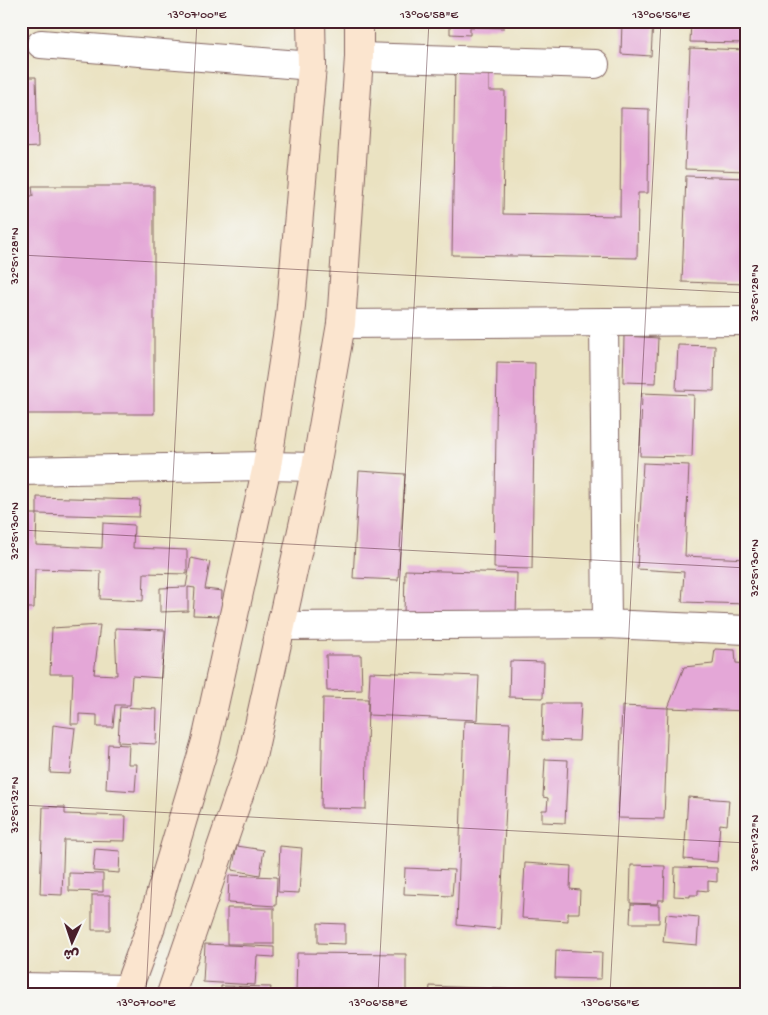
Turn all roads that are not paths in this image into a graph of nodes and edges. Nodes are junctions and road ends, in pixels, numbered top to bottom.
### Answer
1 (311, 21) edge
2 (359, 21) edge
3 (42, 44) dead end
4 (359, 57) junction
5 (595, 64) dead end
6 (312, 66) junction
7 (747, 321) edge
8 (604, 322) junction
9 (341, 324) junction
10 (266, 466) junction
11 (316, 467) junction
12 (21, 471) edge
13 (606, 624) junction
14 (281, 626) junction
15 (747, 630) edge
16 (21, 987) edge
17 (126, 992) edge
18 (171, 994) edge

1 - 6 street
2 - 4 street
3 - 6 street
4 - 5 street
4 - 9 street
6 - 10 street
7 - 8 street
8 - 9 street
8 - 13 street
9 - 11 street
10 - 11 street
10 - 12 street
10 - 17 street
11 - 14 street
13 - 14 street
13 - 15 street
14 - 18 street
16 - 17 street

